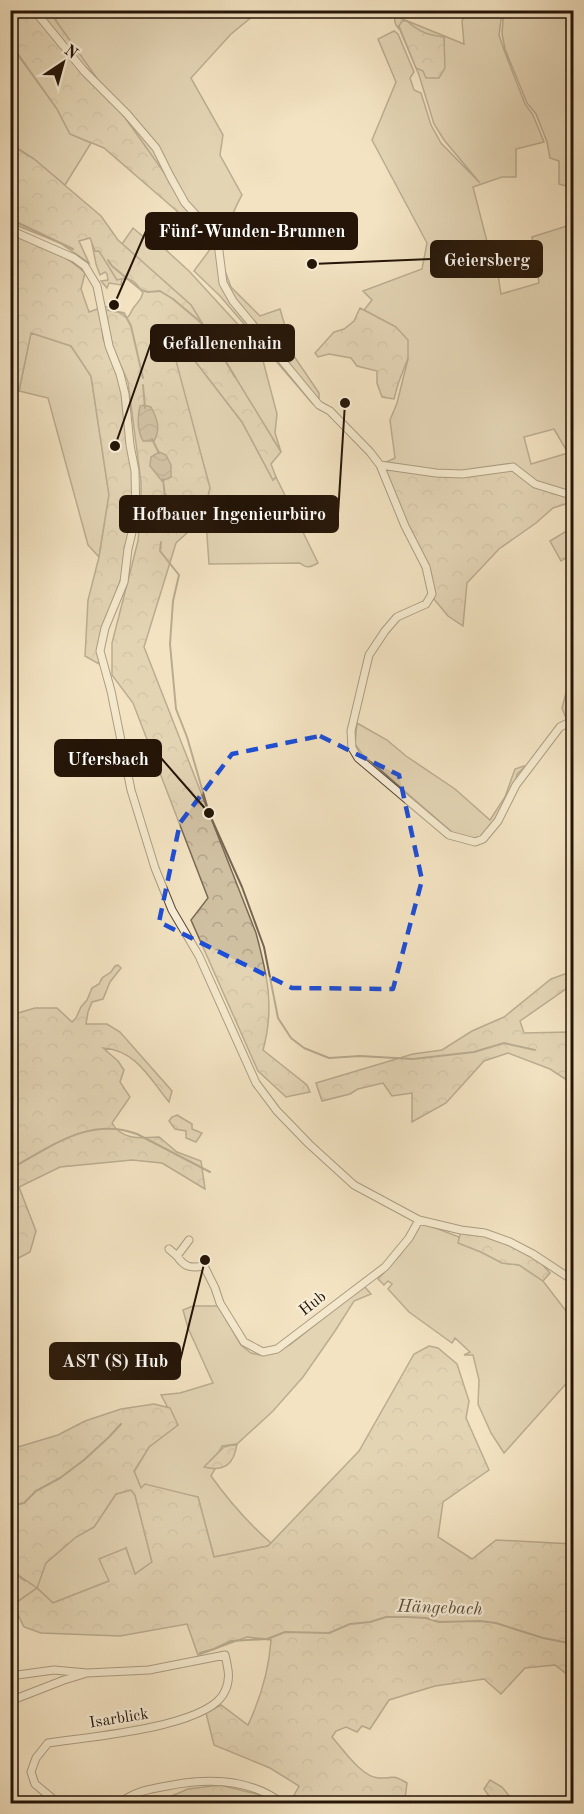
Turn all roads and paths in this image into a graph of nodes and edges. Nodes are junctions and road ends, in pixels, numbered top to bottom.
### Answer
1 (34, 10) edge
2 (10, 230) edge
3 (380, 465) junction
4 (573, 496) edge
5 (573, 723) edge
6 (419, 1220) junction
7 (189, 1240) dead end
8 (169, 1249) dead end
9 (177, 1256) junction
10 (573, 1281) edge
11 (87, 1673) junction
12 (10, 1676) edge
13 (10, 1701) edge
14 (59, 1803) edge
15 (119, 1803) edge
16 (283, 1803) edge

1 - 3 street
2 - 6 street
3 - 4 street
3 - 5 street
6 - 9 street, Hub
6 - 10 street
7 - 9 street
8 - 9 street
11 - 12 street
11 - 13 street
11 - 14 street, Isarblick
15 - 16 street

